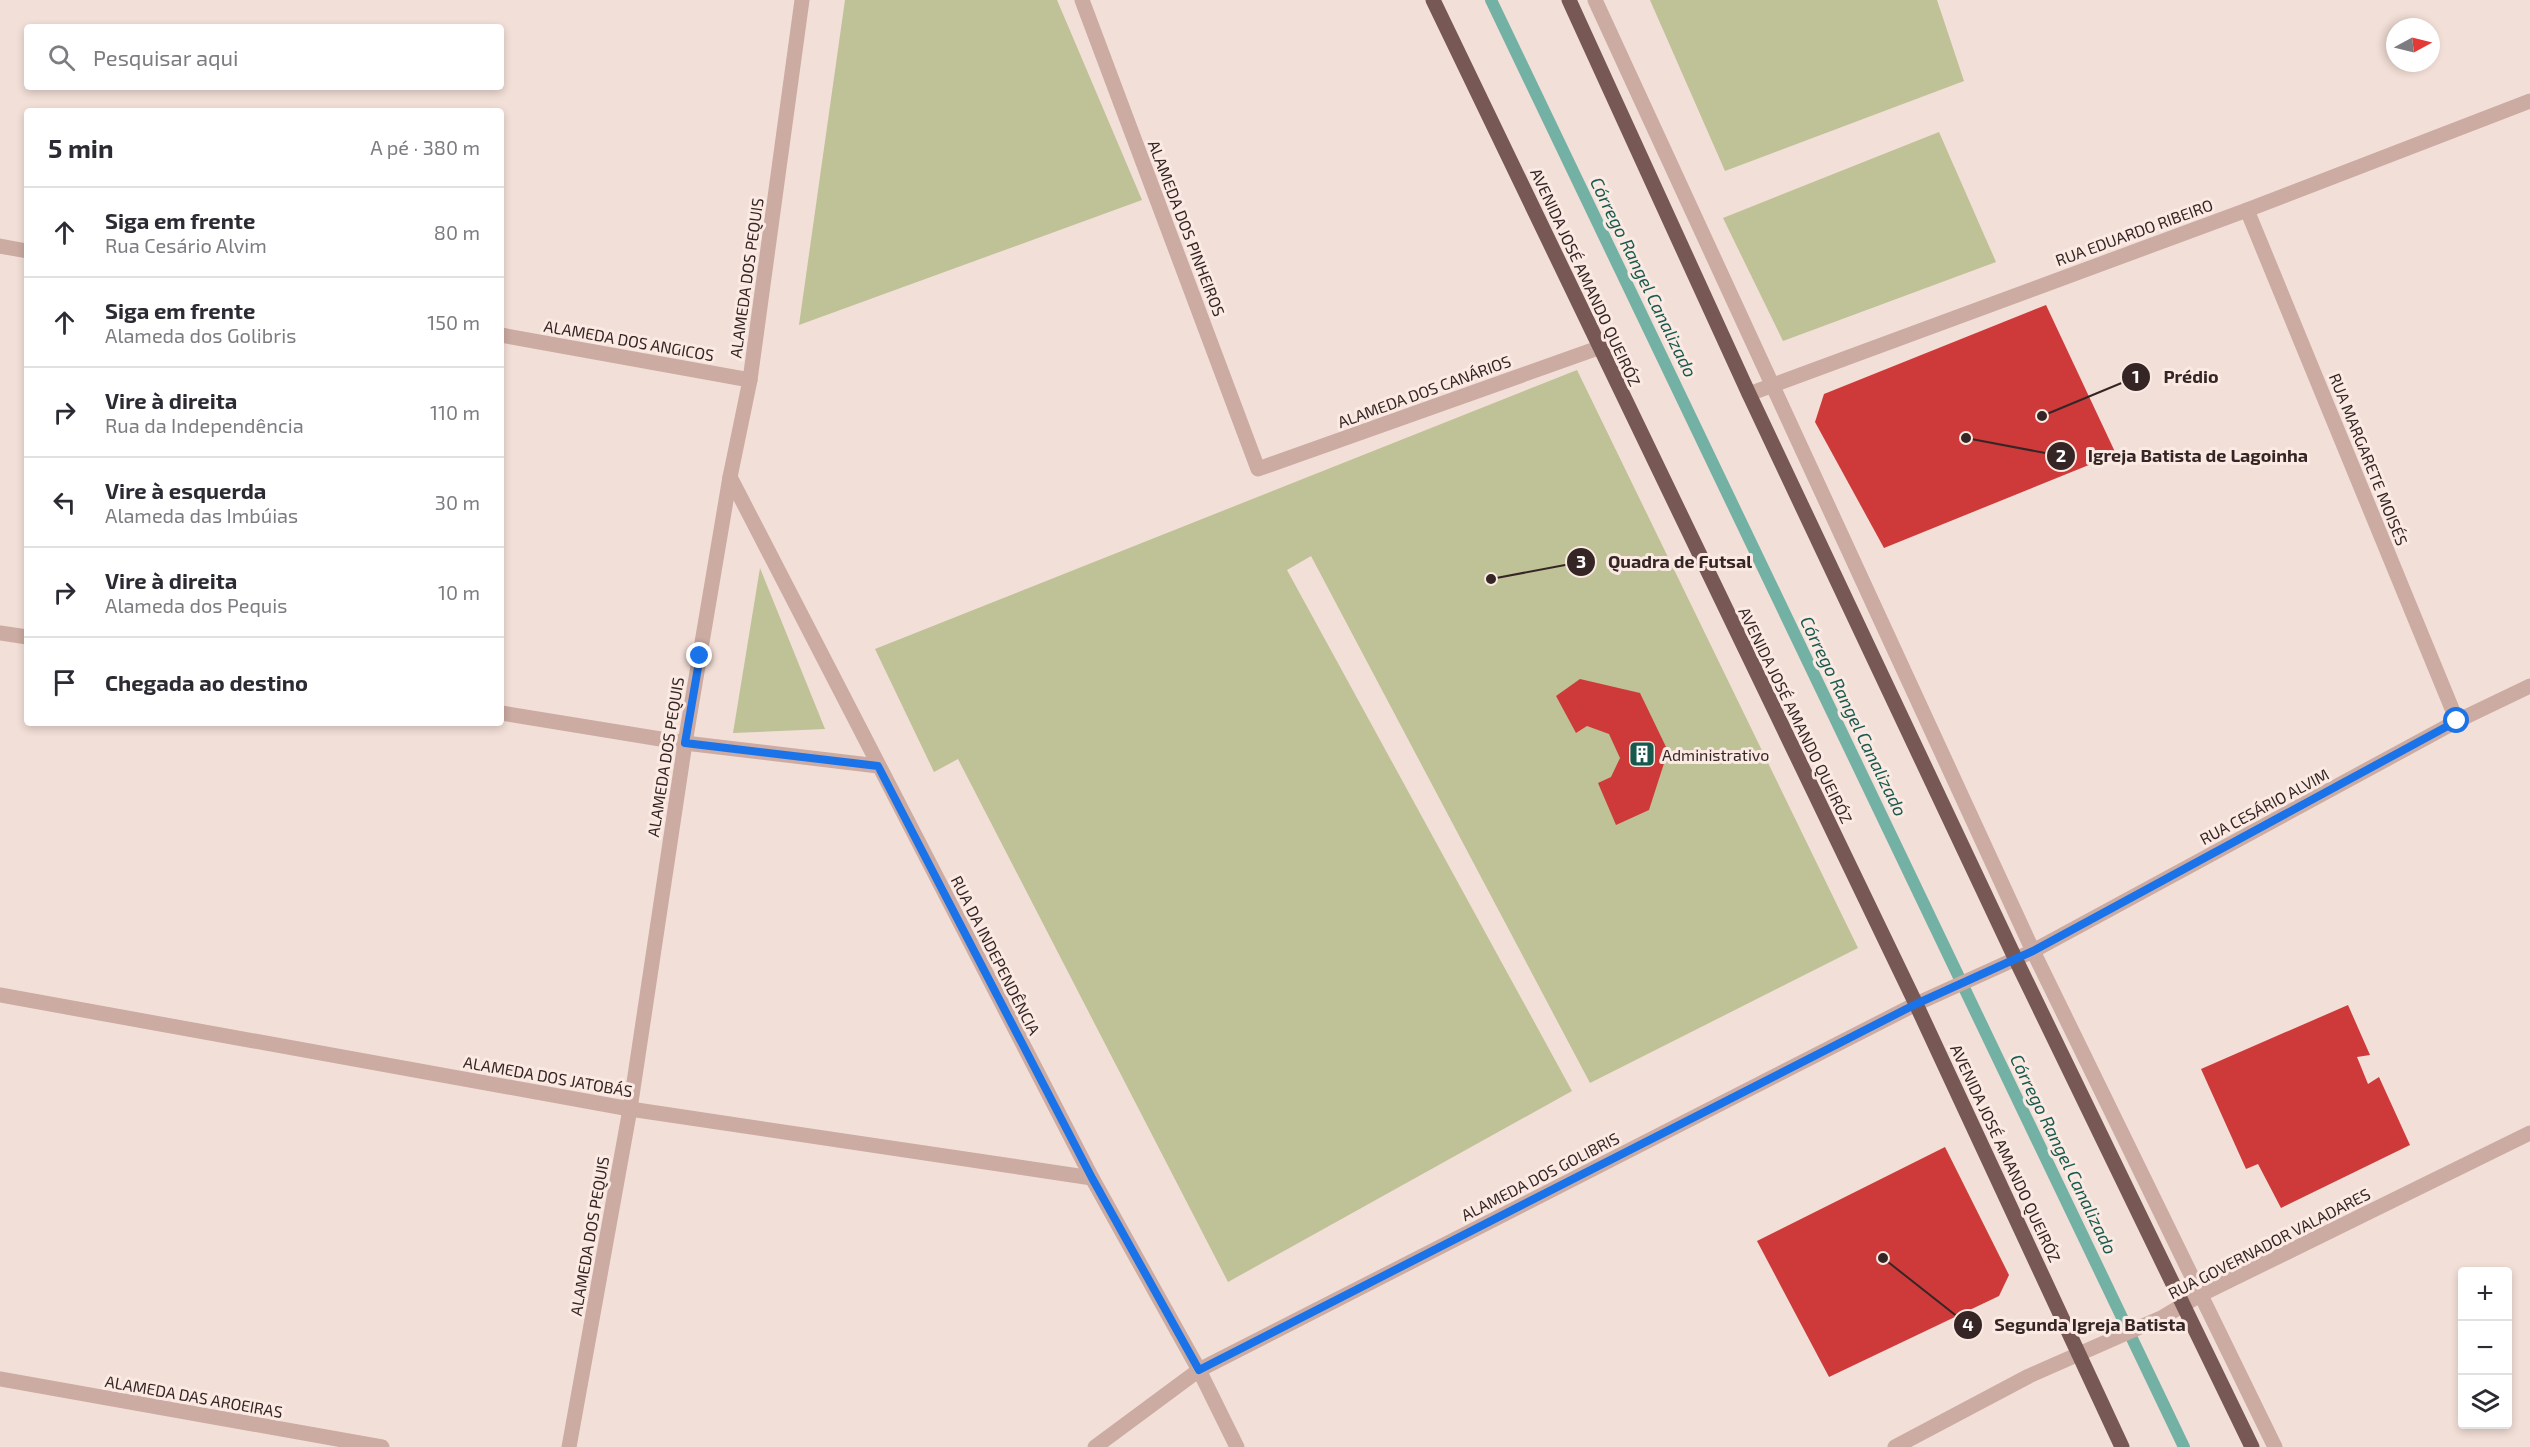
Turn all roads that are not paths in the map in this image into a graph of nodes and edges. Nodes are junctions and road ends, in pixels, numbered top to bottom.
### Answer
1 (802, 0) edge
2 (1082, 0) edge
3 (1433, 0) edge
4 (1569, 0) edge
5 (1595, 0) edge
6 (2530, 101) edge
7 (2247, 210) junction
8 (0, 246) edge
9 (24, 250) edge
10 (504, 336) edge
11 (1601, 346) junction
12 (750, 380) junction
13 (1772, 385) junction
14 (1749, 394) junction
15 (1258, 469) joint
16 (730, 477) junction
17 (0, 633) edge
18 (24, 637) edge
19 (2530, 686) edge
20 (504, 713) edge
21 (2457, 721) junction
22 (685, 743) junction
23 (878, 766) junction
24 (2033, 951) junction
25 (2016, 960) junction
26 (0, 995) edge
27 (1916, 1004) junction
28 (630, 1109) junction
29 (2530, 1133) edge
30 (1092, 1178) junction
31 (2200, 1295) junction
32 (2184, 1306) junction
33 (2079, 1353) junction
34 (1199, 1370) junction
35 (0, 1379) edge
36 (382, 1447) edge
37 (569, 1447) edge
38 (1095, 1447) edge
39 (1238, 1447) edge
40 (1894, 1447) edge
41 (2122, 1447) edge
42 (2252, 1447) edge
43 (2275, 1447) edge

1 - 12 street, ALAMEDA DOS PEQUIS
2 - 15 street, ALAMEDA DOS PINHEIROS
3 - 11 main road, AVENIDA JOSÉ AMANDO QUEIRÓZ
4 - 14 main road
5 - 13 street
6 - 7 street, RUA EDUARDO RIBEIRO
7 - 13 street, RUA EDUARDO RIBEIRO
7 - 21 street, RUA MARGARETE MOISÉS
8 - 9 street
10 - 12 street, ALAMEDA DOS ANGICOS
11 - 15 street, ALAMEDA DOS CANÁRIOS
11 - 27 main road, AVENIDA JOSÉ AMANDO QUEIRÓZ
12 - 16 street, ALAMEDA DOS PEQUIS
13 - 14 street, RUA EDUARDO RIBEIRO
13 - 24 street
14 - 25 main road
16 - 22 street, ALAMEDA DOS PEQUIS
16 - 23 street, RUA DA INDEPENDÊNCIA
17 - 18 street
19 - 21 street, RUA CESÁRIO ALVIM
20 - 22 street
21 - 24 street, RUA CESÁRIO ALVIM
22 - 23 street
22 - 28 street, ALAMEDA DOS PEQUIS
23 - 30 street, RUA DA INDEPENDÊNCIA
24 - 25 street, RUA CESÁRIO ALVIM
24 - 31 street
25 - 27 street, ALAMEDA DOS GOLIBRIS
25 - 32 main road
26 - 28 street, ALAMEDA DOS JATOBÁS
27 - 33 main road, AVENIDA JOSÉ AMANDO QUEIRÓZ
27 - 34 street, ALAMEDA DOS GOLIBRIS
28 - 30 street, ALAMEDA DOS JATOBÁS
28 - 37 street, ALAMEDA DOS PEQUIS
29 - 31 street, RUA GOVERNADOR VALADARES
30 - 34 street, RUA DA INDEPENDÊNCIA
31 - 32 street, RUA GOVERNADOR VALADARES
31 - 43 street
32 - 33 street, RUA GOVERNADOR VALADARES
32 - 42 main road
33 - 40 street, RUA GOVERNADOR VALADARES
33 - 41 main road, AVENIDA JOSÉ AMANDO QUEIRÓZ
34 - 38 street, ALAMEDA DOS GOLIBRIS
34 - 39 street, RUA DA INDEPENDÊNCIA
35 - 36 street, ALAMEDA DAS AROEIRAS

